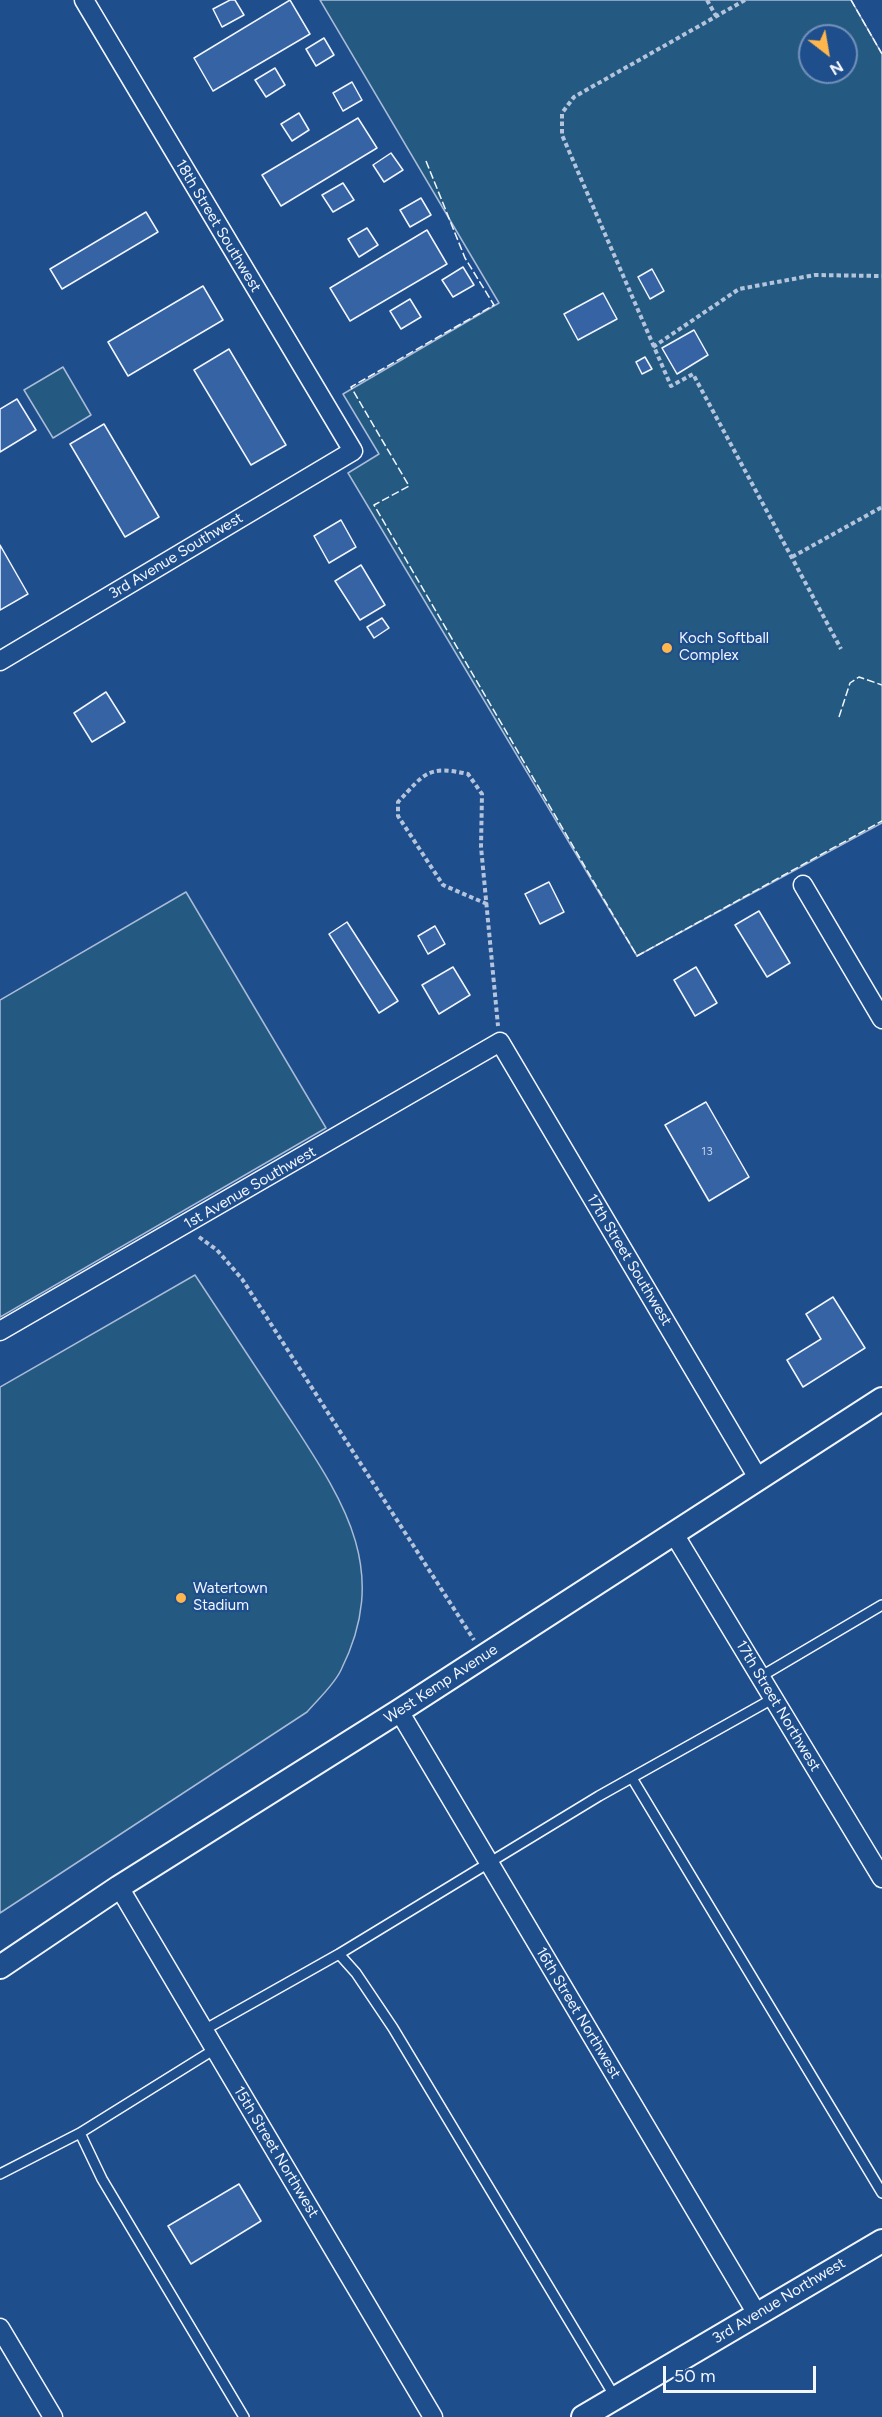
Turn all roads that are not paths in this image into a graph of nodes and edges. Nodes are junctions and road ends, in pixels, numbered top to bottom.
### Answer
1 (84, 0) edge
2 (353, 451) joint
3 (0, 661) edge
4 (803, 885) dead end
5 (882, 1019) edge
6 (500, 1042) joint
7 (0, 1332) edge
8 (882, 1399) edge
9 (758, 1478) junction
10 (674, 1534) junction
11 (882, 1605) edge
12 (760, 1677) junction
13 (774, 1698) junction
14 (399, 1711) junction
15 (632, 1778) junction
16 (489, 1862) junction
17 (882, 1878) edge
18 (119, 1887) junction
19 (339, 1954) junction
20 (0, 1967) edge
21 (204, 2030) junction
22 (215, 2049) junction
23 (80, 2133) junction
24 (0, 2174) edge
25 (882, 2193) edge
26 (882, 2241) edge
27 (757, 2314) junction
28 (0, 2328) edge
29 (615, 2398) junction
30 (53, 2417) edge
31 (244, 2417) edge
32 (433, 2417) edge
33 (583, 2417) edge

1 - 2 street, 18th Street Southwest
2 - 3 street, 3rd Avenue Southwest
4 - 5 street
6 - 7 street, 1st Avenue Southwest
6 - 9 street, 17th Street Southwest
8 - 9 street, West Kemp Avenue
9 - 10 street, West Kemp Avenue
10 - 12 street, 17th Street Northwest
10 - 14 street, West Kemp Avenue
11 - 12 lane
12 - 13 street, 17th Street Northwest
13 - 15 lane
13 - 17 street, 17th Street Northwest
14 - 16 street, 16th Street Northwest
14 - 18 street, West Kemp Avenue
15 - 16 lane
15 - 25 lane
16 - 19 lane
16 - 27 street, 16th Street Northwest
18 - 20 street, West Kemp Avenue
18 - 21 street, 15th Street Northwest
19 - 21 lane
19 - 29 lane
21 - 22 street, 15th Street Northwest
22 - 23 lane
22 - 32 street, 15th Street Northwest
23 - 24 lane
23 - 31 lane
26 - 27 street, 3rd Avenue Northwest
27 - 29 street, 3rd Avenue Northwest
28 - 30 street
29 - 33 street, 3rd Avenue Northwest

